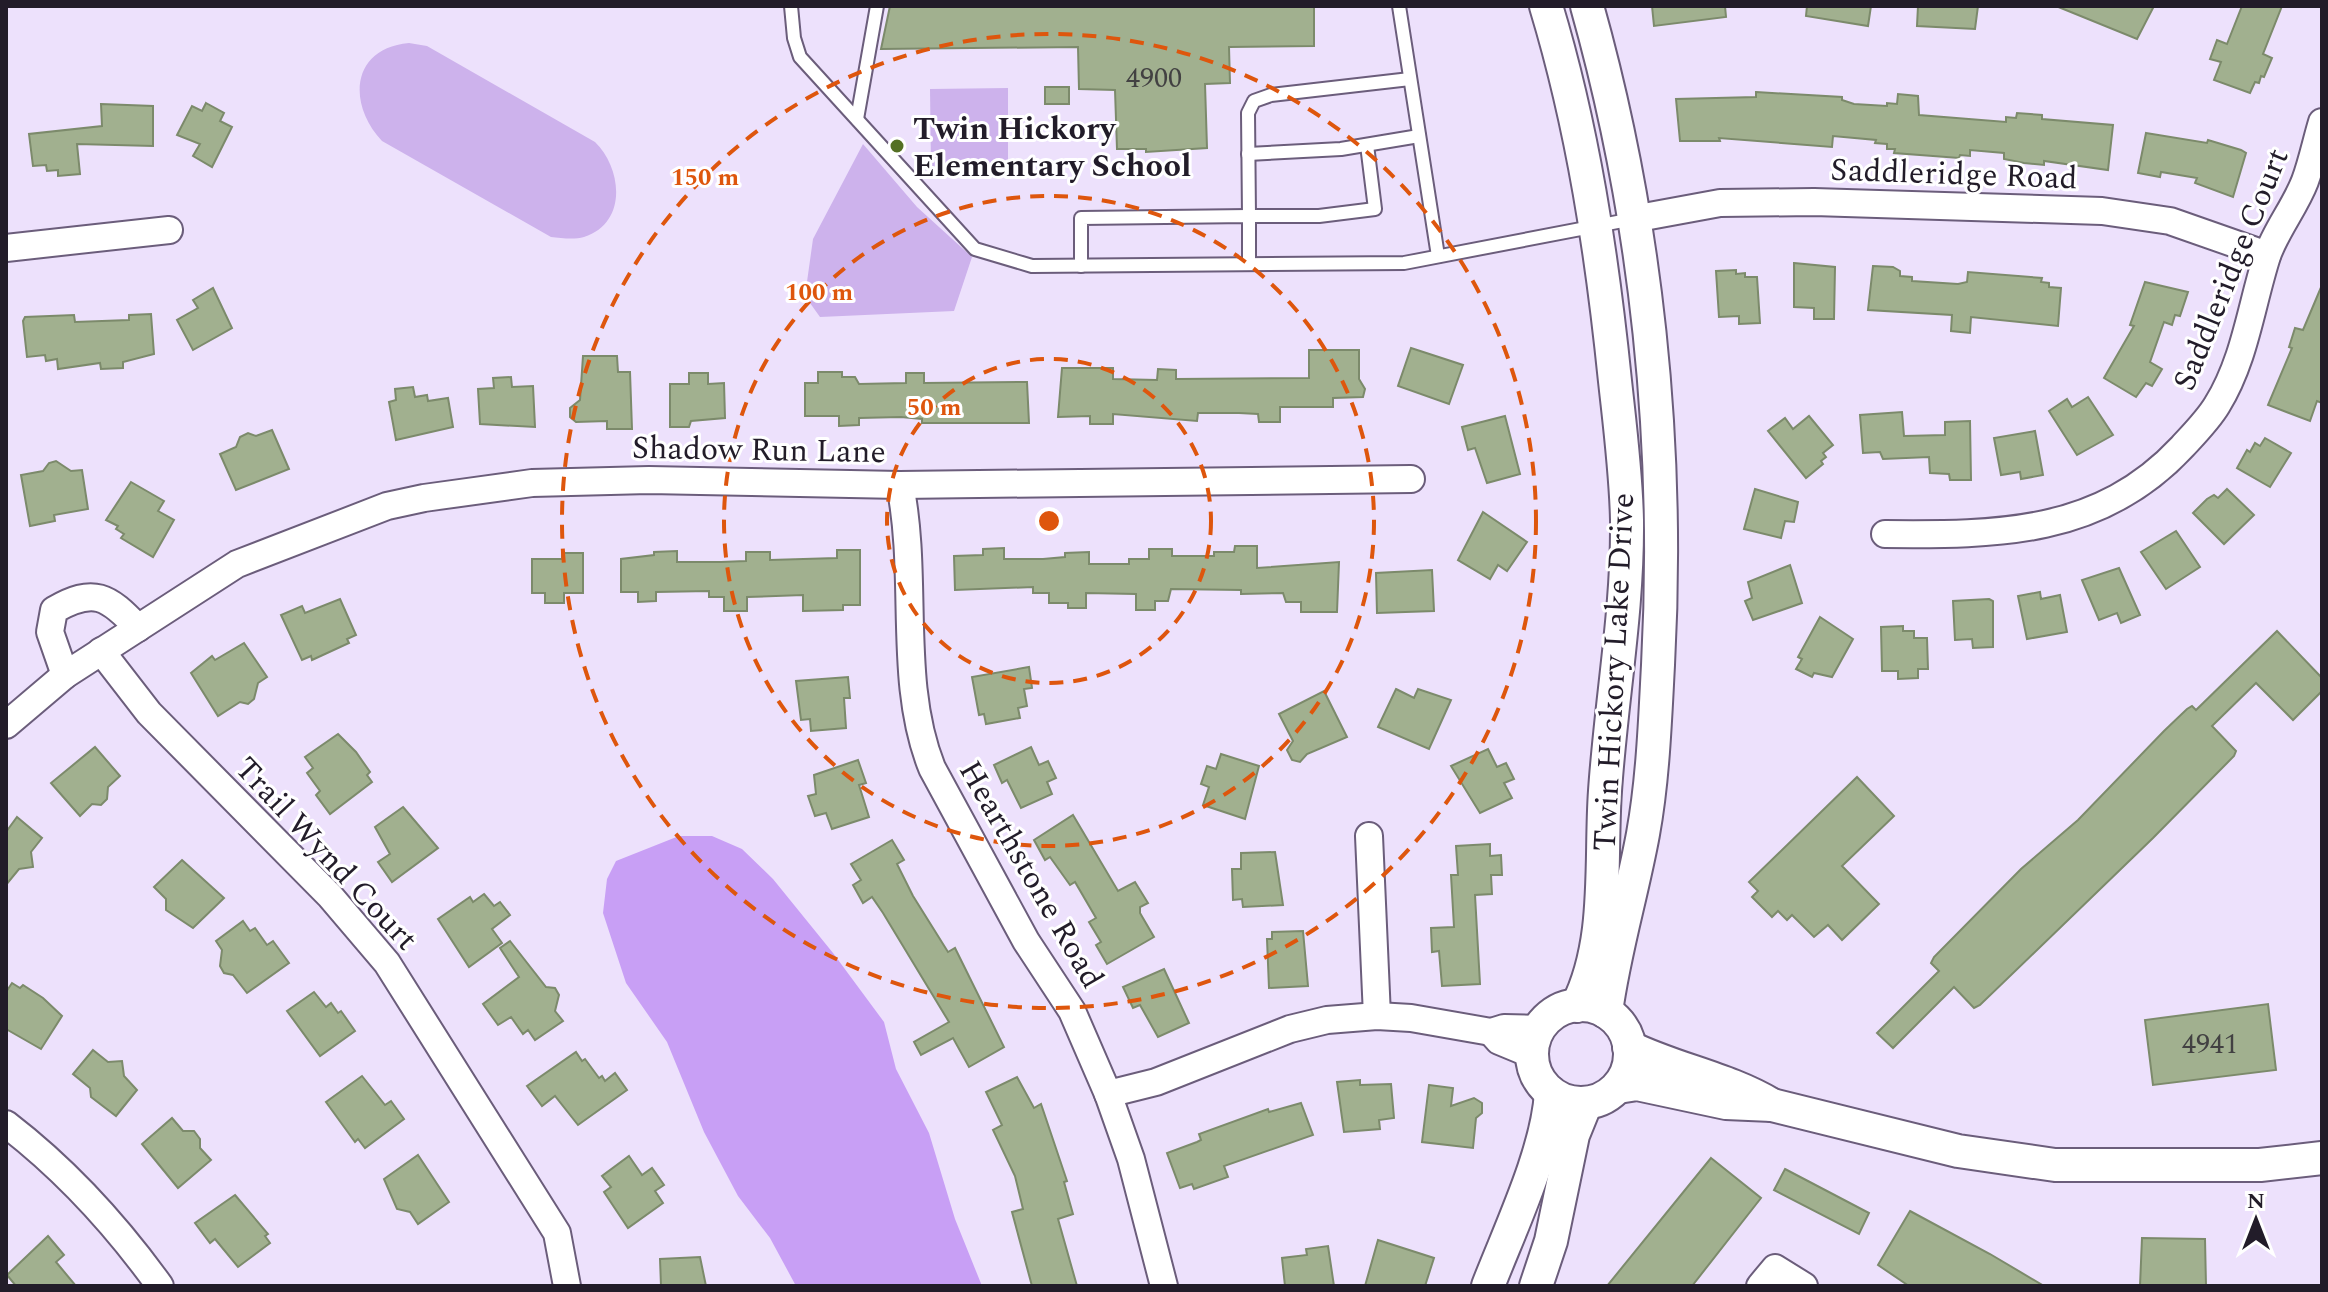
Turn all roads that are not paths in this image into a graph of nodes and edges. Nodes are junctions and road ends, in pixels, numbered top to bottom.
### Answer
1 (791, 6) edge
2 (877, 6) edge
3 (1399, 6) edge
4 (1546, 6) edge
5 (1587, 6) edge
6 (1410, 79) junction
7 (857, 119) junction
8 (2322, 122) edge
9 (1419, 136) junction
10 (1367, 145) junction
11 (1248, 154) junction
12 (1249, 216) junction
13 (1633, 219) junction
14 (1595, 226) junction
15 (169, 230) dead end
16 (6, 248) edge
17 (2267, 255) junction
18 (1438, 256) junction
19 (1249, 264) junction
20 (1081, 266) junction
21 (1411, 479) dead end
22 (900, 485) junction
23 (1885, 534) dead end
24 (138, 628) junction
25 (101, 651) junction
26 (65, 675) junction
27 (6, 725) edge
28 (1369, 836) dead end
29 (1591, 1009) junction
30 (1377, 1016) junction
31 (1536, 1042) junction
32 (1629, 1047) junction
33 (1618, 1087) junction
34 (1551, 1093) junction
35 (1108, 1094) junction
36 (1586, 1103) junction
37 (1772, 1105) junction
38 (6, 1124) edge
39 (2322, 1158) edge
40 (160, 1286) edge
41 (567, 1286) edge
42 (1164, 1286) edge
43 (1488, 1286) edge
44 (1536, 1286) edge
45 (1760, 1286) edge
46 (1804, 1286) edge

1 - 7 lane
2 - 7 lane
3 - 6 lane
4 - 14 street, Twin Hickory Lake Drive
5 - 13 street, Twin Hickory Lake Drive
6 - 9 lane
6 - 11 lane
7 - 20 lane
8 - 17 street, Saddleridge Court
9 - 10 lane
9 - 18 lane
10 - 11 lane
10 - 12 lane
11 - 12 lane
12 - 19 lane
12 - 20 lane
13 - 14 lane
13 - 17 street, Saddleridge Road
13 - 29 street, Twin Hickory Lake Drive
14 - 18 lane
14 - 29 street, Twin Hickory Lake Drive
15 - 16 street
17 - 23 street, Saddleridge Court
18 - 19 lane
19 - 20 lane
21 - 22 street, Shadow Run Lane
22 - 24 street, Shadow Run Lane
22 - 35 street, Hearthstone Road
24 - 25 street, Shadow Run Lane
24 - 26 street
25 - 26 street, Shadow Run Lane
25 - 41 street, Trail Wynd Court
26 - 27 street, Shadow Run Lane
28 - 30 street
29 - 31 street
29 - 32 street
30 - 31 street
30 - 35 street
31 - 34 street
32 - 33 street
32 - 37 street
33 - 36 street
33 - 37 street
34 - 36 street
34 - 43 street
35 - 42 street, Hearthstone Road
36 - 44 street
37 - 39 street
38 - 40 street
45 - 46 street

